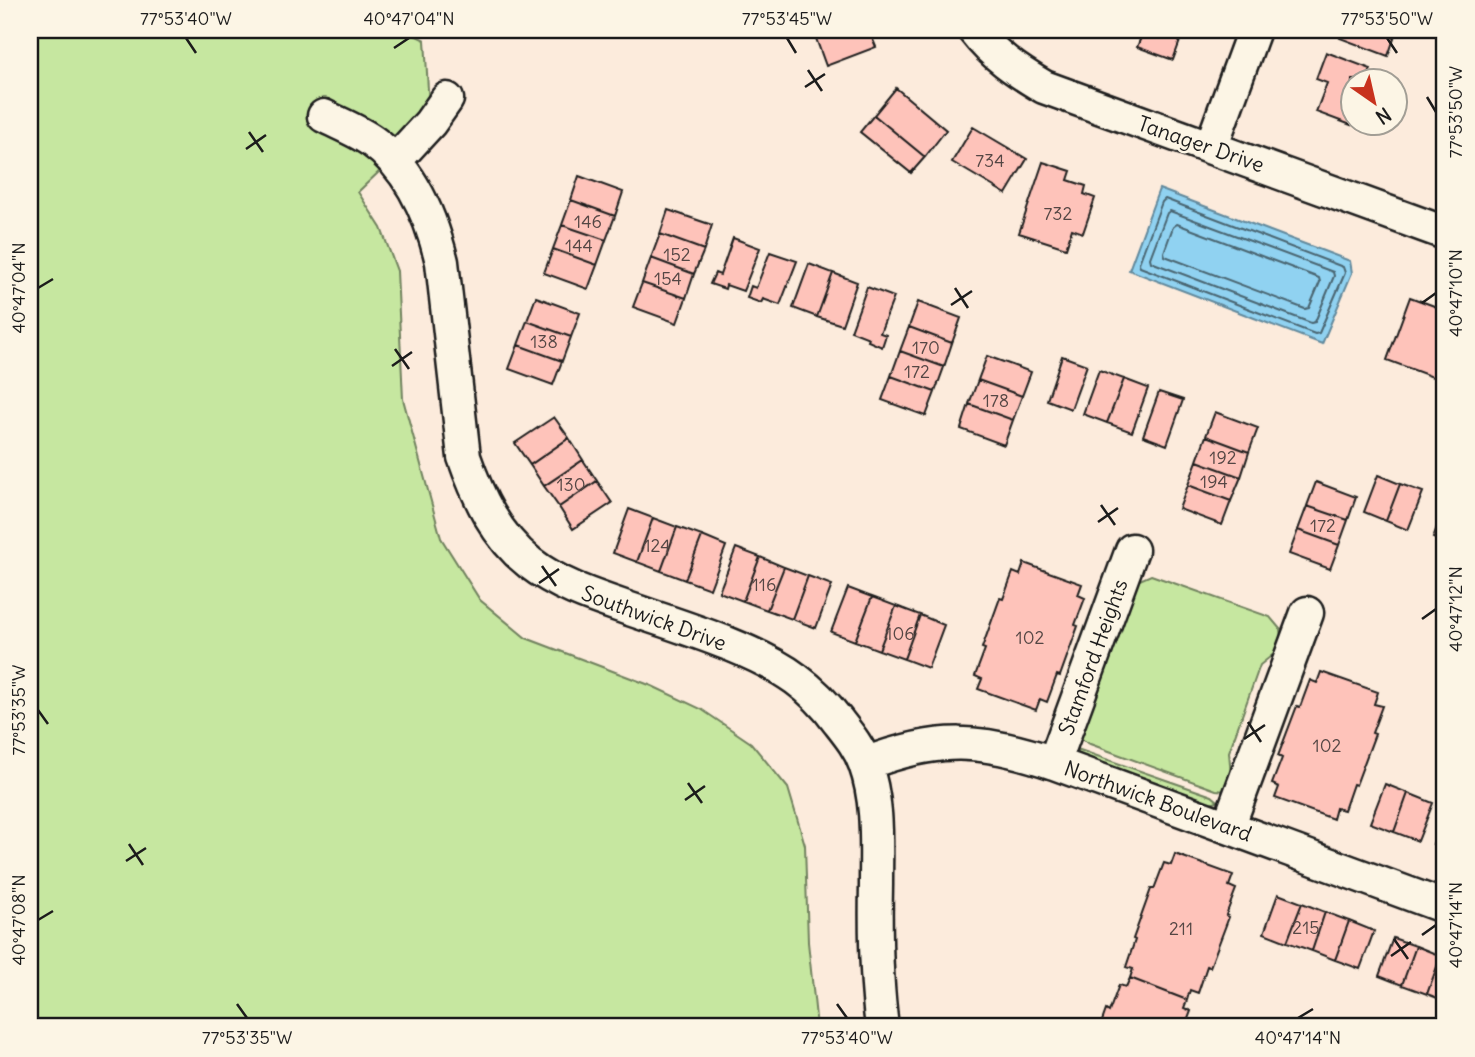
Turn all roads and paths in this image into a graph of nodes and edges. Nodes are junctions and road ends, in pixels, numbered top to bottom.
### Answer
1 (974, 30) edge
2 (1254, 30) edge
3 (447, 99) dead end
4 (324, 116) dead end
5 (1211, 147) junction
6 (395, 161) junction
7 (1445, 233) edge
8 (1132, 550) dead end
9 (1307, 613) dead end
10 (1054, 763) junction
11 (865, 764) junction
12 (1228, 827) junction
13 (1445, 907) edge
14 (883, 1027) edge

1 - 5 street, Tanager Drive
2 - 5 street
3 - 6 street
4 - 6 street, Southwick Drive
5 - 7 street, Tanager Drive
6 - 11 street, Southwick Drive
8 - 10 street, Stamford Heights
9 - 12 street
10 - 11 street, Northwick Boulevard
10 - 12 street, Northwick Boulevard
11 - 14 street, Southwick Drive
12 - 13 street, Northwick Boulevard

